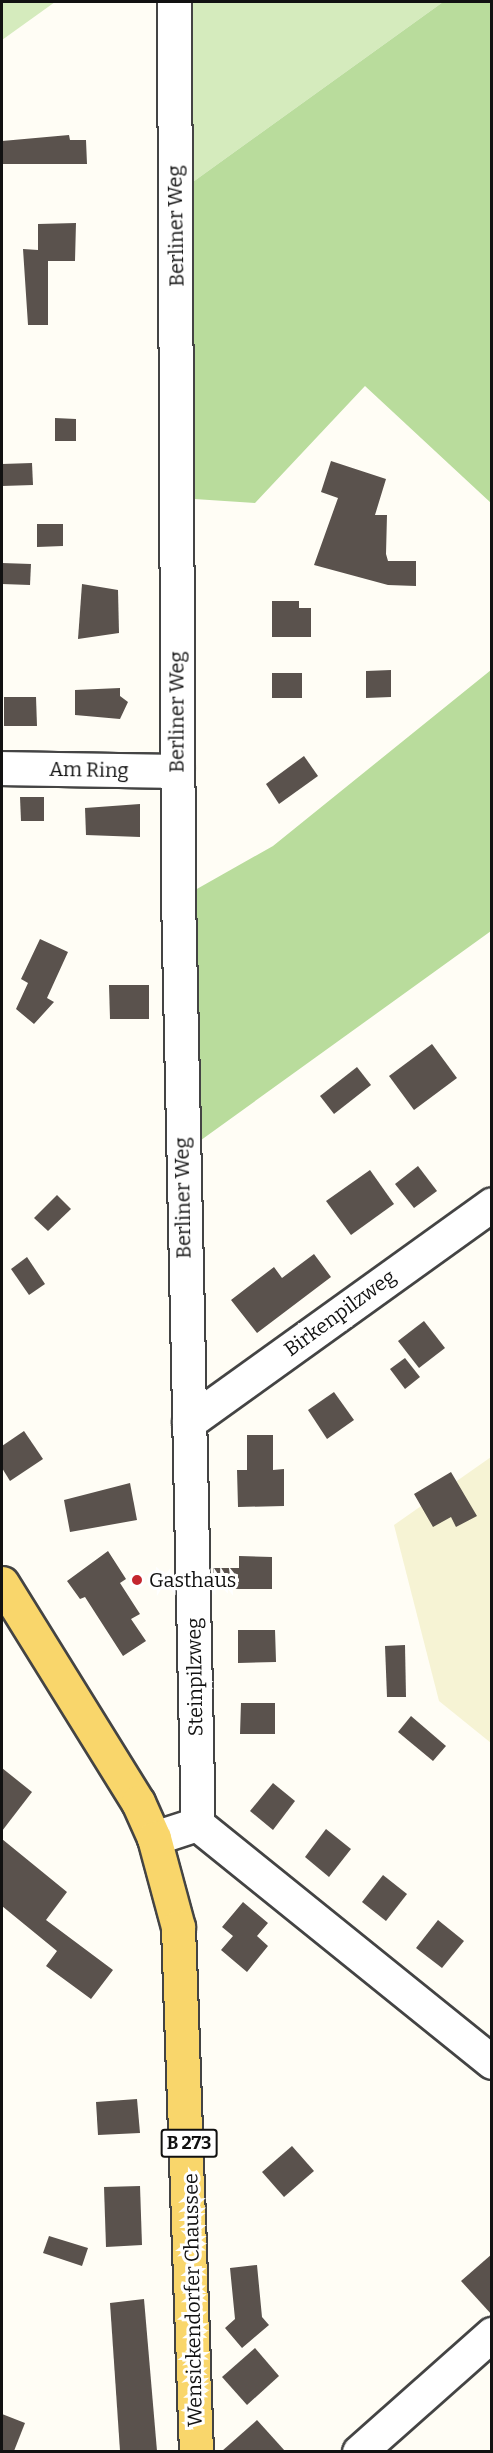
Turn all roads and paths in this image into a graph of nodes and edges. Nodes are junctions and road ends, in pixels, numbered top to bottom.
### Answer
1 (174, 2) edge
2 (2, 768) edge
3 (177, 771) junction
4 (492, 1204) edge
5 (189, 1422) junction
6 (2, 1583) edge
7 (197, 1824) junction
8 (154, 1838) junction
9 (492, 2062) edge
10 (492, 2334) edge
11 (196, 2451) edge
12 (359, 2451) edge

1 - 3 street, Berliner Weg
2 - 3 street, Am Ring
3 - 5 street, Berliner Weg
4 - 5 street, Birkenpilzweg
5 - 7 street, Steinpilzweg
6 - 8 main road, Wensickendorfer Chaussee / B 273
7 - 8 street
7 - 9 street
8 - 11 main road, Wensickendorfer Chaussee / B 273
10 - 12 street

